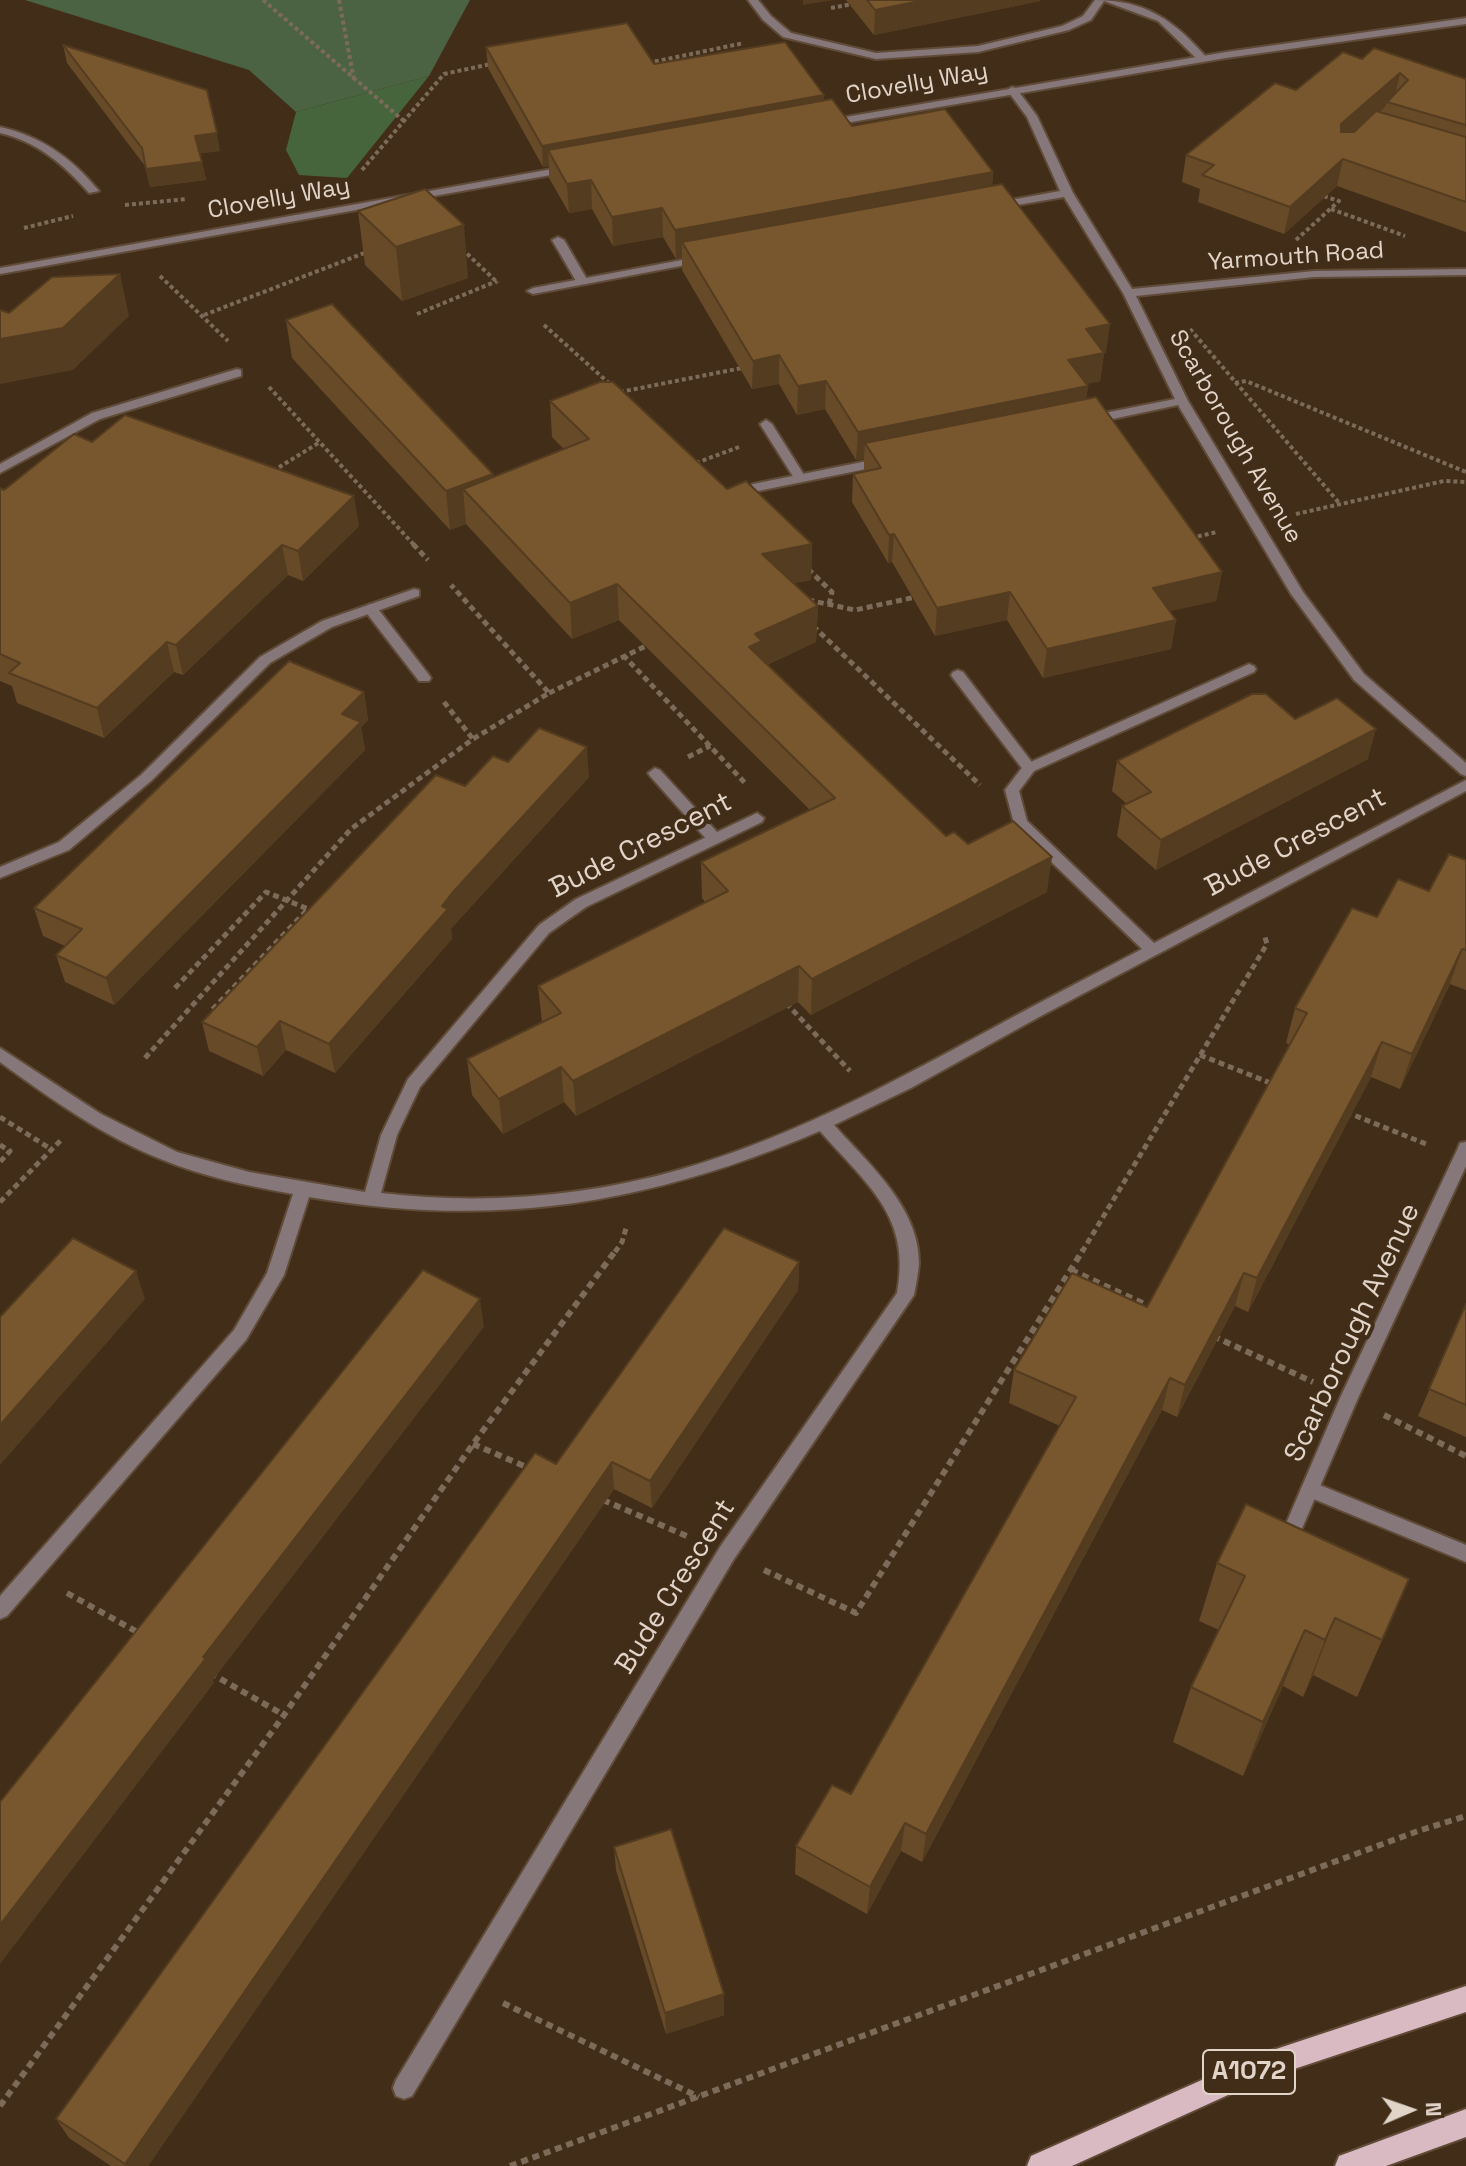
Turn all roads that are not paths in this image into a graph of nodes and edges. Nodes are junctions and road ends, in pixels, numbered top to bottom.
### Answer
1 (753, 0) edge
2 (1100, 0) edge
3 (1109, 0) edge
4 (1466, 21) edge
5 (1202, 58) junction
6 (1012, 90) junction
7 (810, 126) edge
8 (0, 130) edge
9 (576, 168) edge
10 (93, 191) dead end
11 (1067, 193) junction
12 (973, 210) edge
13 (558, 240) dead end
14 (723, 255) edge
15 (0, 271) edge
16 (1466, 272) edge
17 (582, 281) junction
18 (533, 291) dead end
19 (1129, 293) junction
20 (237, 373) dead end
21 (1182, 401) junction
22 (1075, 423) edge
23 (769, 429) road end
24 (891, 460) edge
25 (0, 469) edge
26 (800, 478) junction
27 (753, 488) edge
28 (414, 593) dead end
29 (370, 608) junction
30 (1249, 669) dead end
31 (958, 675) dead end
32 (424, 678) road end
33 (1029, 768) junction
34 (1466, 771) edge
35 (655, 773) dead end
36 (1466, 785) edge
37 (757, 818) dead end
38 (713, 837) junction
39 (0, 873) edge
40 (1153, 951) junction
41 (0, 1054) edge
42 (823, 1123) junction
43 (1465, 1153) edge
44 (303, 1190) junction
45 (371, 1201) junction
46 (1310, 1489) junction
47 (1288, 1540) edge
48 (1466, 1554) edge
49 (0, 1610) edge
50 (1466, 1999) edge
51 (404, 2088) dead end
52 (1466, 2123) edge
53 (1041, 2166) edge
54 (1349, 2166) edge

1 - 2 street
3 - 5 street
4 - 5 street, Clovelly Way
5 - 6 street, Clovelly Way
6 - 7 street, Clovelly Way
6 - 11 street, Scarborough Avenue
8 - 10 street
9 - 15 street, Clovelly Way
11 - 12 street
11 - 19 street, Scarborough Avenue
13 - 17 street
14 - 17 street
16 - 19 street, Yarmouth Road
17 - 18 street
19 - 21 street, Scarborough Avenue
20 - 25 street
21 - 22 street
21 - 34 street, Scarborough Avenue
23 - 26 street
24 - 26 street
26 - 27 street
28 - 29 street
29 - 32 street
29 - 39 street
30 - 33 street
31 - 33 street
33 - 40 street
35 - 38 street
36 - 40 street, Bude Crescent
37 - 38 street, Bude Crescent
38 - 45 street, Bude Crescent
40 - 42 street, Bude Crescent
41 - 44 street, Bude Crescent
42 - 45 street, Bude Crescent
42 - 51 street, Bude Crescent
43 - 46 street, Scarborough Avenue
44 - 45 street, Bude Crescent
44 - 49 street
46 - 47 street, Scarborough Avenue
46 - 48 street
50 - 53 main road, A1072
52 - 54 main road

